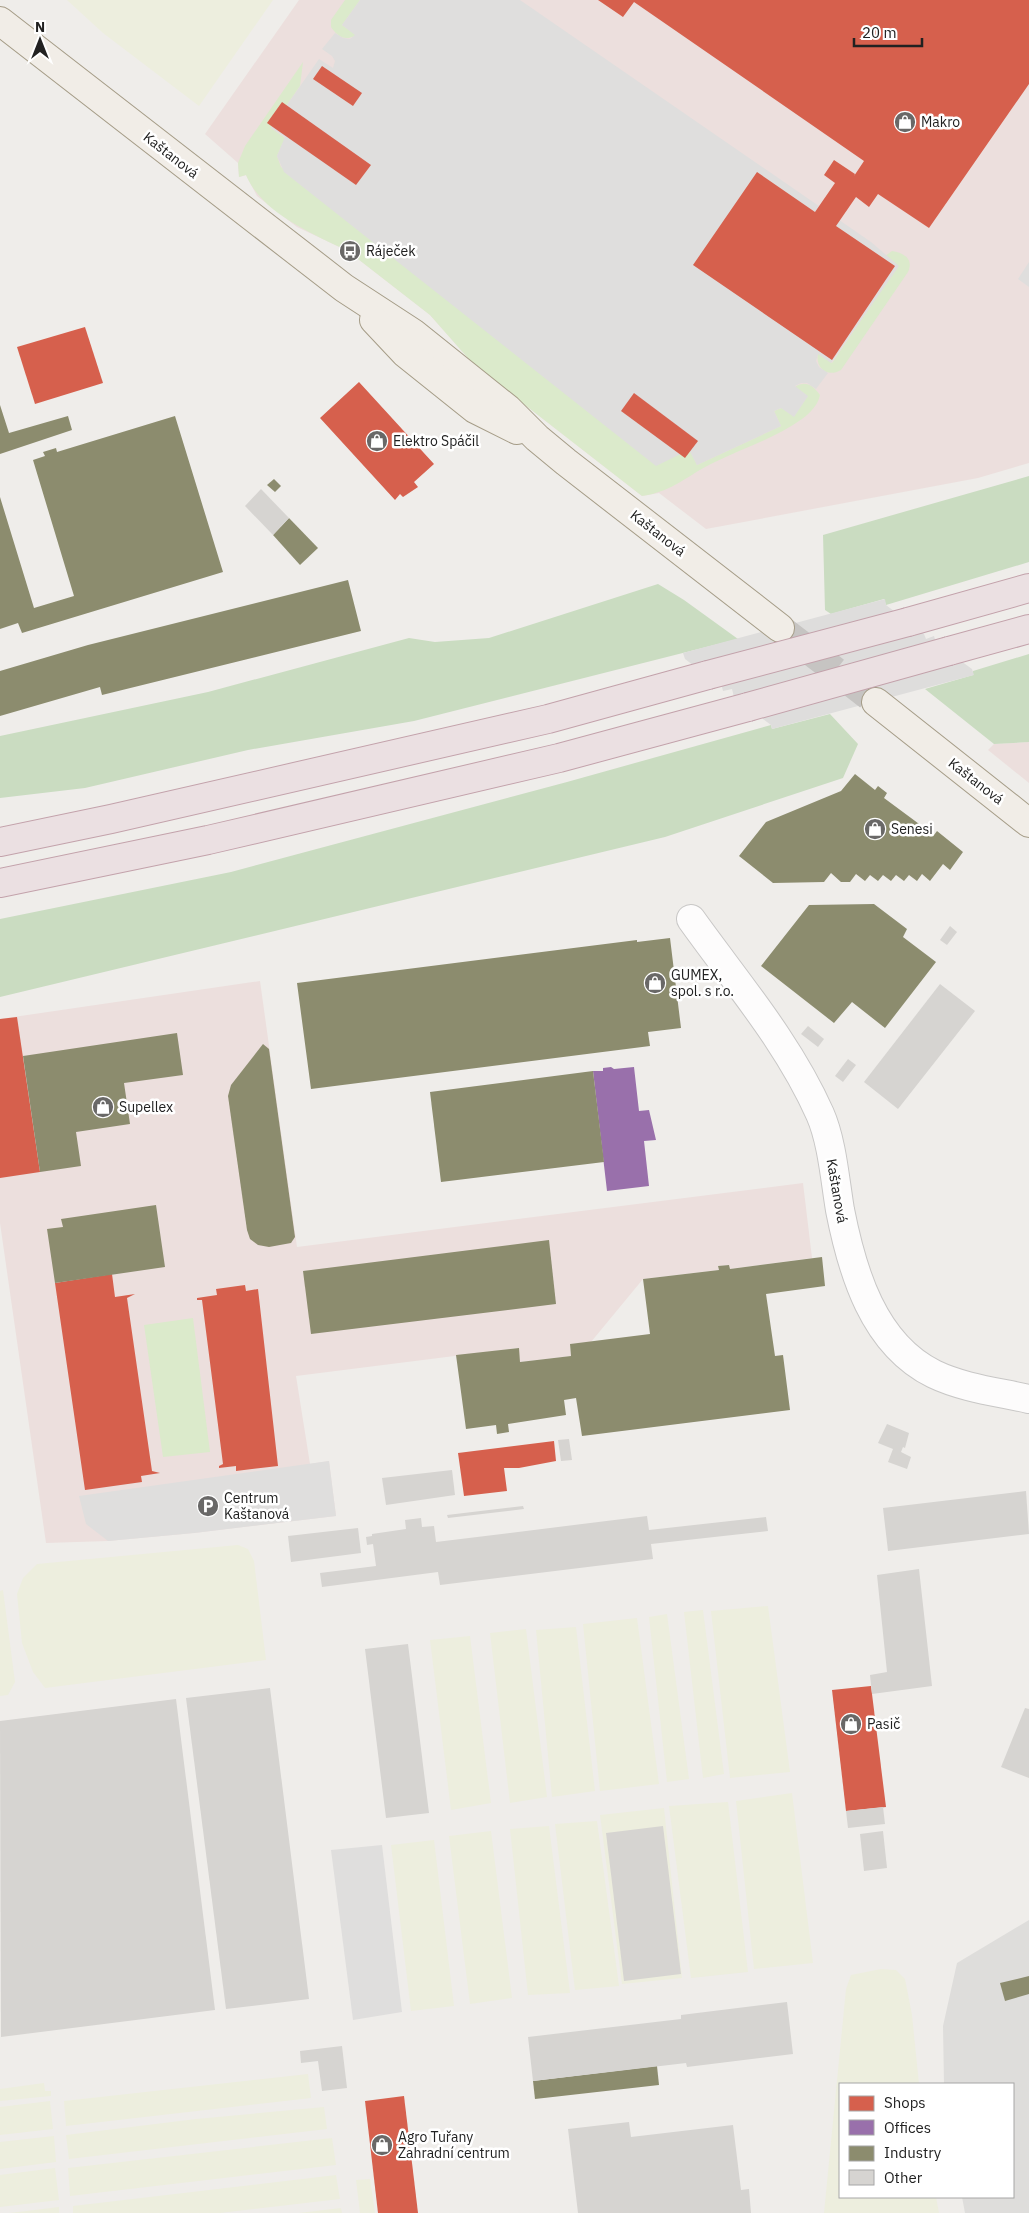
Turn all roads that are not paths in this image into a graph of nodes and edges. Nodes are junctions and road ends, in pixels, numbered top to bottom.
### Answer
1 (0, 20) edge
2 (1029, 588) edge
3 (780, 628) tunnel mouth
4 (1029, 629) edge
5 (876, 702) tunnel mouth
6 (111, 819) junction
7 (0, 823) edge
8 (1029, 823) edge
9 (0, 842) edge
10 (0, 883) edge
11 (691, 919) dead end
12 (1029, 1399) edge

1 - 3 main road, Kaštanová
2 - 6 highway, bridge
4 - 10 highway, bridge
5 - 8 main road, Kaštanová
6 - 7 highway
6 - 9 highway
11 - 12 street, Kaštanová

